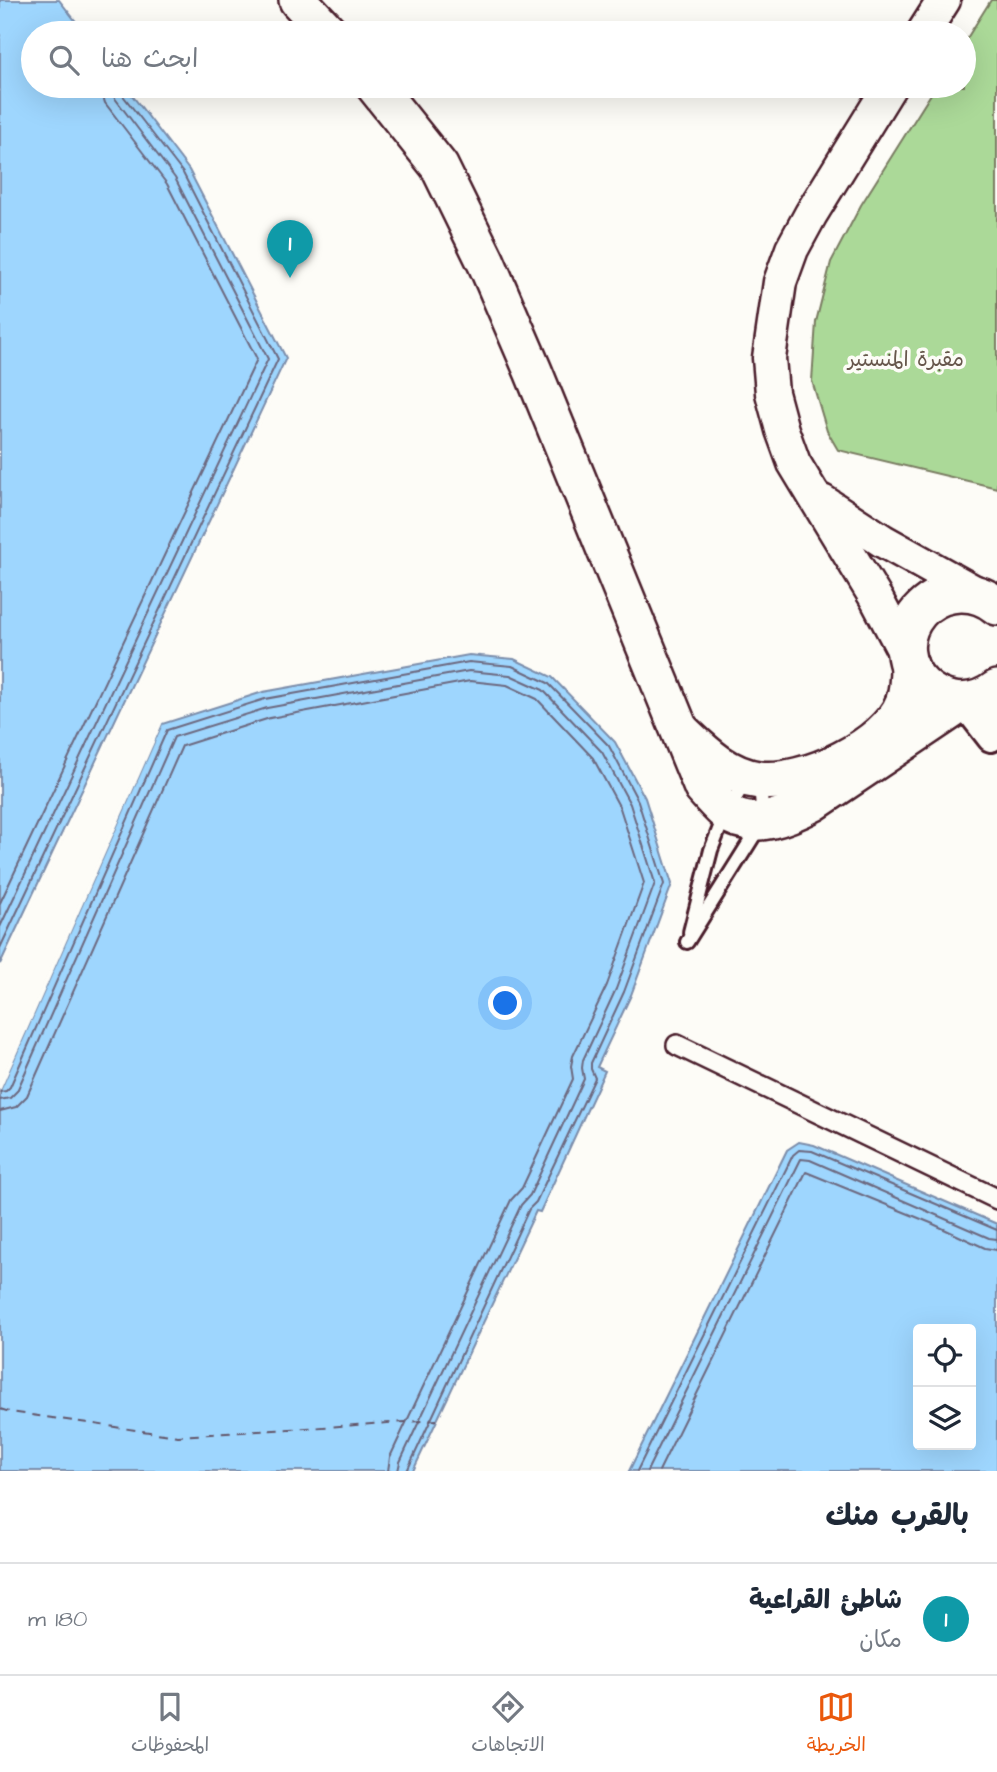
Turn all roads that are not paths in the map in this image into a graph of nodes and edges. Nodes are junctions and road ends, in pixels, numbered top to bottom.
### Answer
1 (298, 0) edge
2 (944, 0) edge
3 (318, 21) edge
4 (931, 21) edge
5 (385, 98) edge
6 (883, 98) edge
7 (812, 494) junction
8 (989, 599) edge
9 (908, 660) junction
10 (997, 689) edge
11 (980, 699) edge
12 (676, 726) junction
13 (994, 741) edge
14 (754, 779) junction
15 (726, 812) junction
16 (762, 821) junction
17 (677, 1045) dead end
18 (997, 1199) edge

1 - 3 main road
2 - 4 street
5 - 12 main road
6 - 7 street
7 - 8 street
7 - 9 street
8 - 9 main road
9 - 11 main road
9 - 14 main road
10 - 11 main road
11 - 13 street
11 - 16 main road
12 - 14 main road
12 - 15 main road
14 - 15 lane
14 - 16 lane
15 - 16 main road
15 - 16 lane
17 - 18 street

